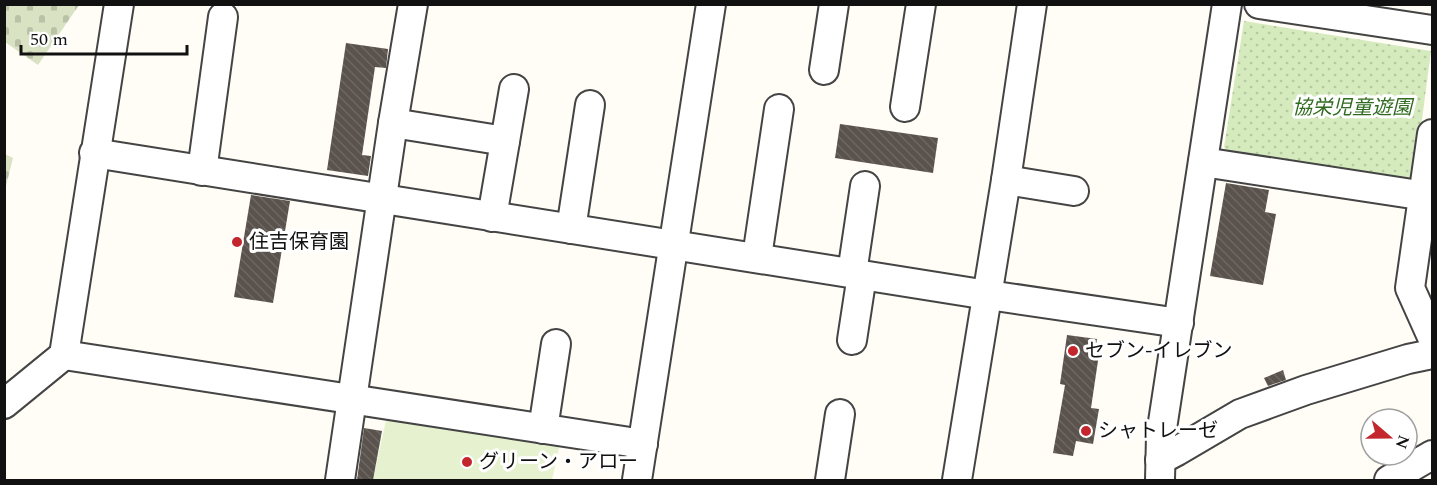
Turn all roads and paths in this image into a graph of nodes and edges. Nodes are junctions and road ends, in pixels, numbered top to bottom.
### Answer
1 (119, 4) edge
2 (413, 4) edge
3 (711, 4) edge
4 (834, 4) edge
5 (921, 4) edge
6 (1032, 4) edge
7 (1227, 4) edge
8 (1259, 4) edge
9 (1290, 7) edge
10 (223, 17) dead end
11 (1432, 30) edge
12 (824, 70) dead end
13 (514, 89) dead end
14 (590, 105) dead end
15 (905, 108) dead end
16 (779, 109) dead end
17 (393, 123) junction
18 (1432, 134) edge
19 (505, 141) junction
20 (94, 153) junction
21 (1203, 162) junction
22 (202, 171) junction
23 (1006, 180) junction
24 (865, 186) dead end
25 (1074, 191) dead end
26 (1427, 196) edge
27 (382, 200) junction
28 (492, 217) junction
29 (571, 229) junction
30 (673, 245) junction
31 (757, 257) junction
32 (857, 274) junction
33 (986, 294) junction
34 (1179, 323) junction
35 (1432, 337) edge
36 (852, 340) dead end
37 (556, 344) dead end
38 (1432, 354) edge
39 (64, 355) junction
40 (352, 399) junction
41 (4, 404) edge
42 (840, 414) dead end
43 (543, 429) junction
44 (643, 444) junction
45 (1432, 455) edge
46 (1159, 475) edge
47 (340, 480) edge
48 (637, 480) edge
49 (830, 480) edge
50 (957, 480) edge
51 (1389, 480) edge

1 - 20 street
2 - 17 street
3 - 30 street
4 - 12 street
5 - 15 street
6 - 23 street
7 - 21 street
8 - 9 street
9 - 11 street
10 - 22 street
13 - 19 street
14 - 29 street
16 - 31 street
17 - 19 street
17 - 27 street
18 - 26 street
19 - 28 street
20 - 22 street
20 - 39 street
21 - 26 street
21 - 34 street
22 - 27 street
23 - 25 street
23 - 33 street
24 - 32 street
26 - 35 street
27 - 28 street
27 - 40 street
28 - 29 street
29 - 30 street
30 - 31 street
30 - 44 street
31 - 32 street
32 - 33 street
32 - 36 street
33 - 34 street
33 - 50 street
34 - 46 street
37 - 43 street
38 - 46 street
39 - 40 street
39 - 41 street
40 - 43 street
40 - 47 street
42 - 49 street
43 - 44 street
44 - 48 street
45 - 51 street

